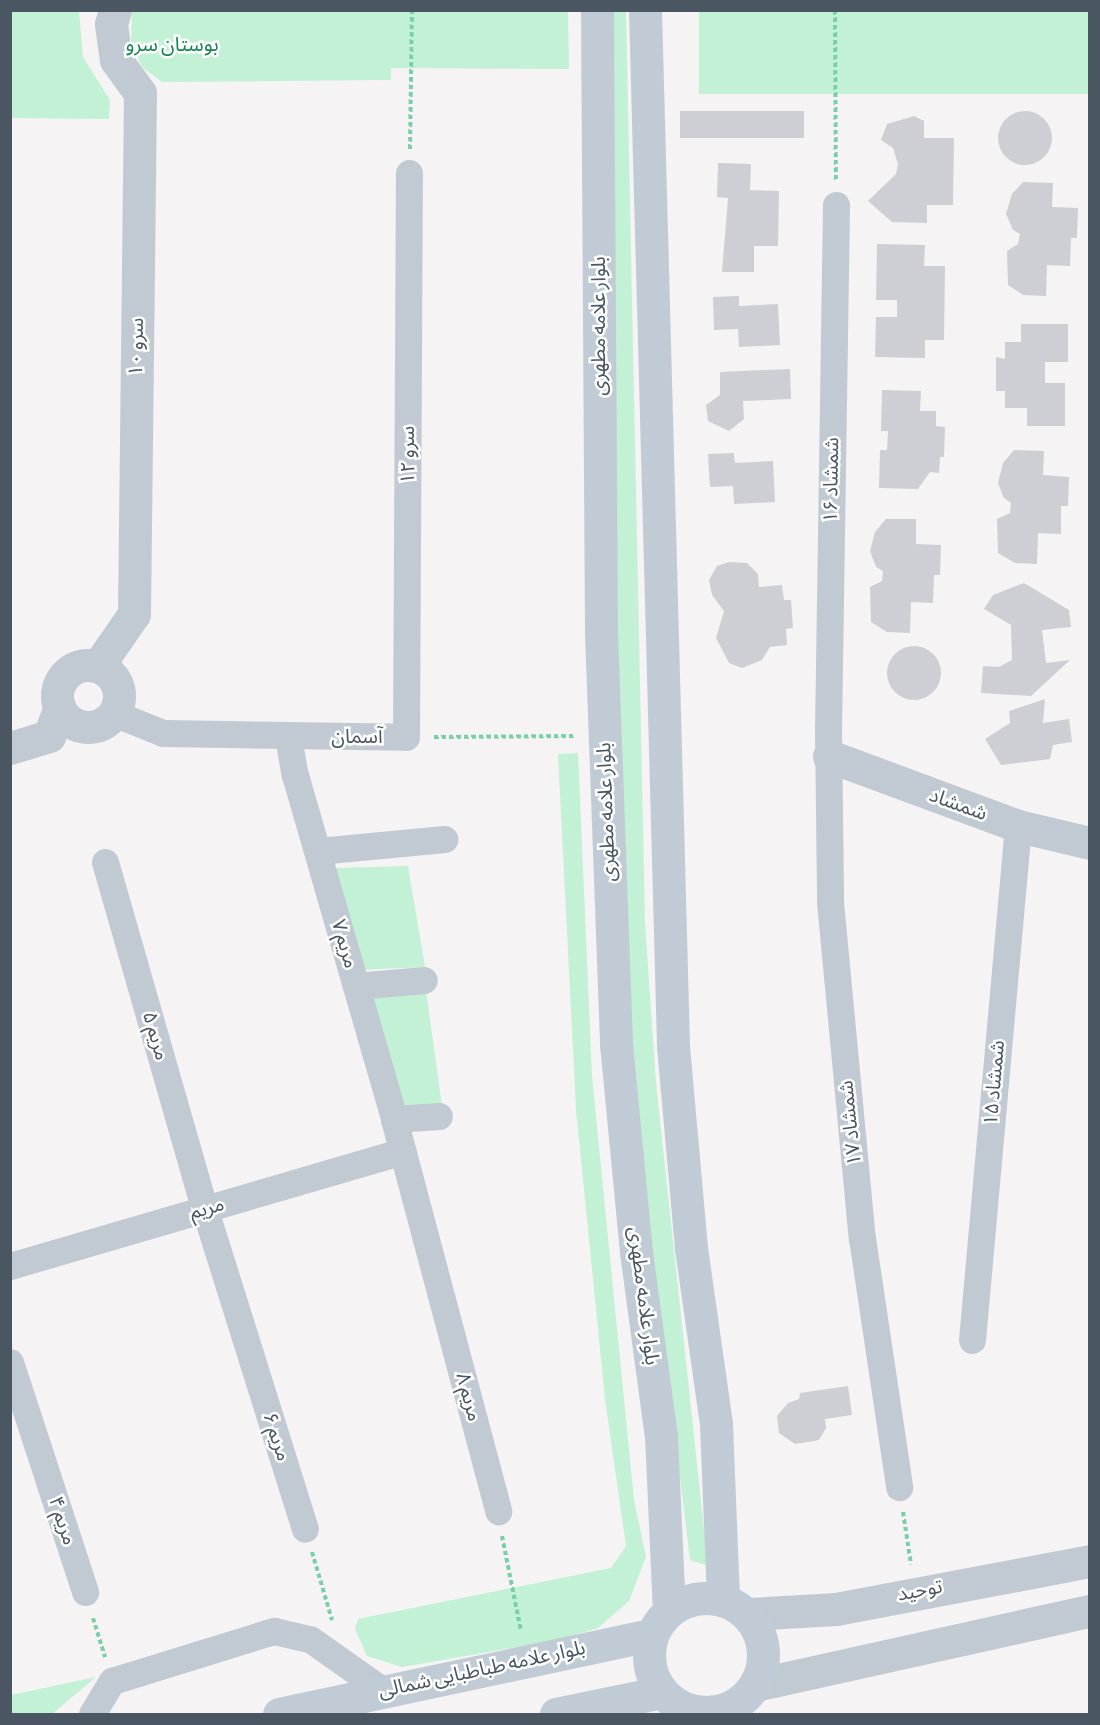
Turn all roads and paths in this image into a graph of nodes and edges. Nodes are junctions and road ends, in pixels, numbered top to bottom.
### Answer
1 (412, 10) edge
2 (597, 10) edge
3 (645, 10) edge
4 (835, 10) edge
5 (113, 17) edge
6 (409, 173) joint
7 (836, 205) joint
8 (98, 666) junction
9 (60, 708) junction
10 (113, 714) junction
11 (605, 735) junction
12 (288, 737) junction
13 (406, 737) junction
14 (10, 748) edge
15 (829, 756) junction
16 (1017, 826) junction
17 (444, 839) dead end
18 (1089, 843) edge
19 (318, 851) junction
20 (105, 862) dead end
21 (424, 980) dead end
22 (356, 986) junction
23 (440, 1116) dead end
24 (394, 1119) junction
25 (402, 1150) junction
26 (205, 1209) junction
27 (10, 1266) edge
28 (972, 1340) dead end
29 (10, 1362) edge
30 (899, 1487) joint
31 (498, 1511) joint
32 (305, 1529) joint
33 (1089, 1561) edge
34 (85, 1592) joint
35 (915, 1592) junction
36 (737, 1607) junction
37 (1089, 1611) edge
38 (660, 1622) junction
39 (521, 1634) dead end
40 (346, 1666) junction
41 (112, 1681) junction
42 (382, 1690) junction
43 (750, 1699) edge
44 (680, 1705) edge
45 (92, 1714) edge
46 (279, 1714) edge
47 (556, 1714) edge

1 - 6 path
2 - 11 main road, بلوار علامه مطهری
3 - 36 main road
4 - 7 path
5 - 8 street, سرو ۱۰
6 - 13 street, سرو ۱۲
7 - 15 street, شمشاد ۱۶
8 - 9 street
8 - 10 street
9 - 10 street
9 - 14 street
10 - 12 street, آسمان
11 - 13 path, آسمان
11 - 38 main road, بلوار علامه مطهری
12 - 13 street, آسمان
12 - 19 street, مریم ۷
15 - 16 street, شمشاد
15 - 30 street, شمشاد ۱۷
16 - 18 street, شمشاد
16 - 28 street, شمشاد ۱۵
17 - 19 street
19 - 22 street, مریم ۷
20 - 26 street, مریم ۵
21 - 22 street
22 - 24 street, مریم ۷
23 - 24 street
24 - 25 street, مریم ۷
25 - 26 street, مریم
25 - 31 street, مریم ۸
26 - 27 street, مریم
26 - 32 street, مریم ۶
29 - 34 street, مریم ۴
30 - 35 path
31 - 39 path
32 - 40 path
33 - 35 street, توحید
34 - 41 path
35 - 36 street, توحید
36 - 38 main road
36 - 43 main road
37 - 43 street
38 - 42 main road, بلوار علامه طباطبایی شمالی
38 - 44 main road
40 - 41 street
40 - 42 street
41 - 45 street
42 - 46 main road, بلوار علامه طباطبایی شمالی
43 - 44 main road
44 - 47 main road

